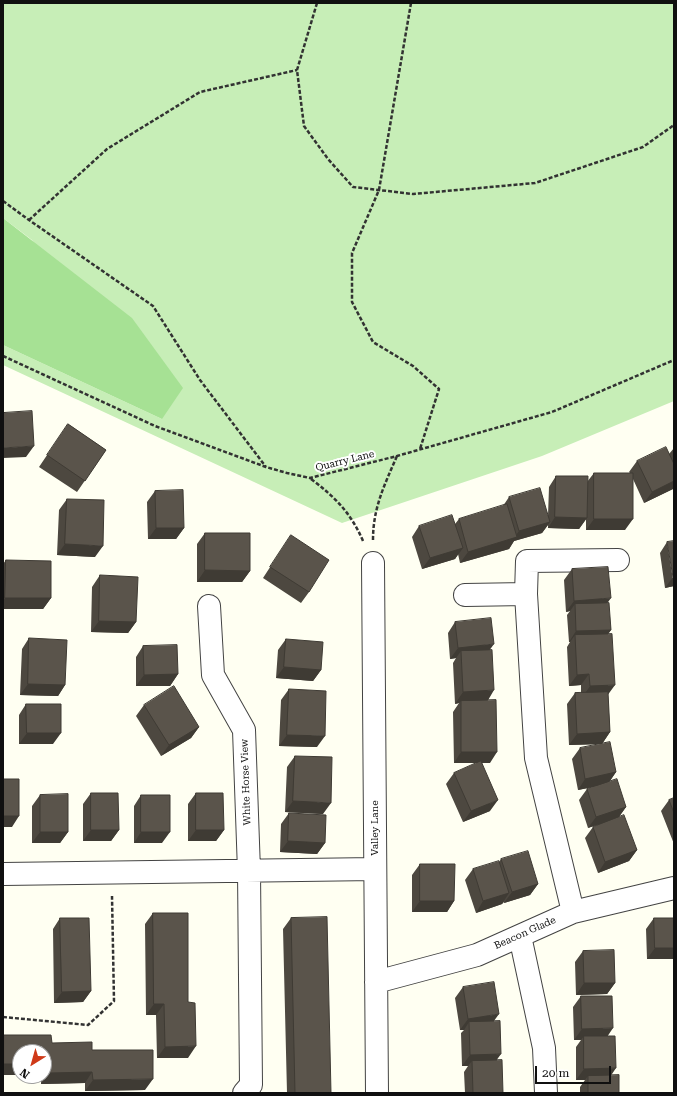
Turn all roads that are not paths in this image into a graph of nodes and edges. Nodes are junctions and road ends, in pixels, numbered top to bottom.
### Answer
1 (618, 560) dead end
2 (373, 563) road end
3 (526, 594) junction
4 (465, 595) dead end
5 (209, 606) dead end
6 (375, 869) junction
7 (249, 870) junction
8 (3, 874) edge
9 (674, 888) edge
10 (573, 912) junction
11 (520, 936) junction
12 (376, 982) junction
13 (244, 1093) edge
14 (377, 1093) edge
15 (546, 1093) edge

1 - 3 street
2 - 6 street, Valley Lane
3 - 4 street
3 - 10 street
5 - 7 street, White Horse View
6 - 7 street
6 - 12 street, Valley Lane
7 - 8 street
7 - 13 street, White Horse View
9 - 10 street, Beacon Glade
10 - 11 street, Beacon Glade
11 - 12 street, Beacon Glade
11 - 15 street
12 - 14 street, Valley Lane

